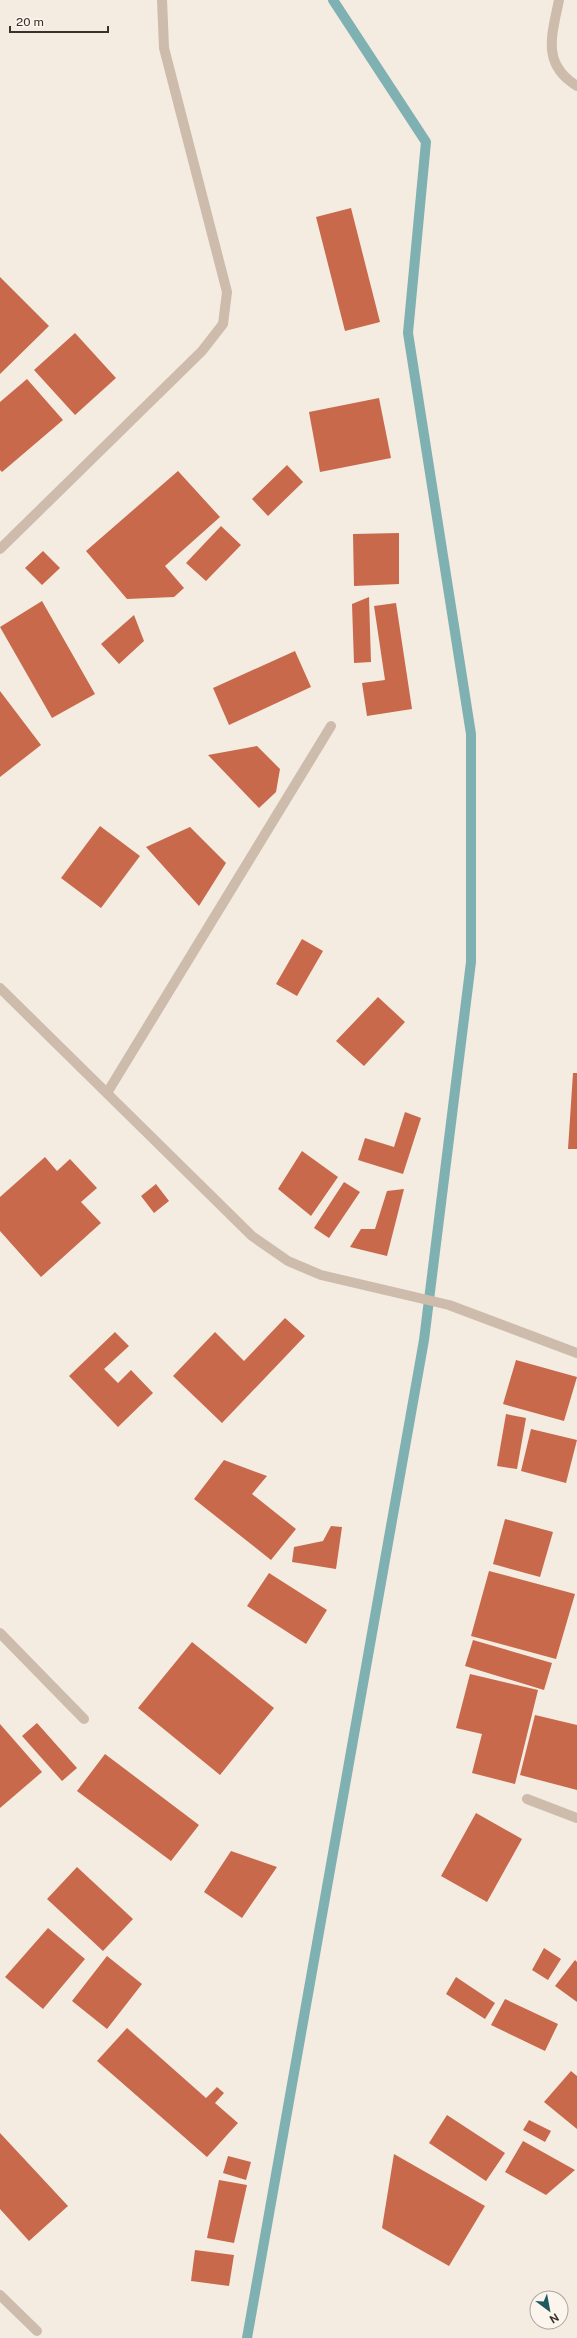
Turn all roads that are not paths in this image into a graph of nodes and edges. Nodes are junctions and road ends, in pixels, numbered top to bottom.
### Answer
1 (162, 0) edge
2 (559, 0) edge
3 (577, 86) edge
4 (0, 549) edge
5 (331, 726) dead end
6 (0, 988) edge
7 (107, 1093) junction
8 (577, 1353) edge
9 (0, 1633) edge
10 (84, 1718) dead end
11 (527, 1799) dead end
12 (577, 1818) edge
13 (0, 2295) edge
14 (37, 2331) dead end

1 - 4 street
2 - 3 street
5 - 7 street
6 - 7 street
7 - 8 street
9 - 10 street
11 - 12 street
13 - 14 street

